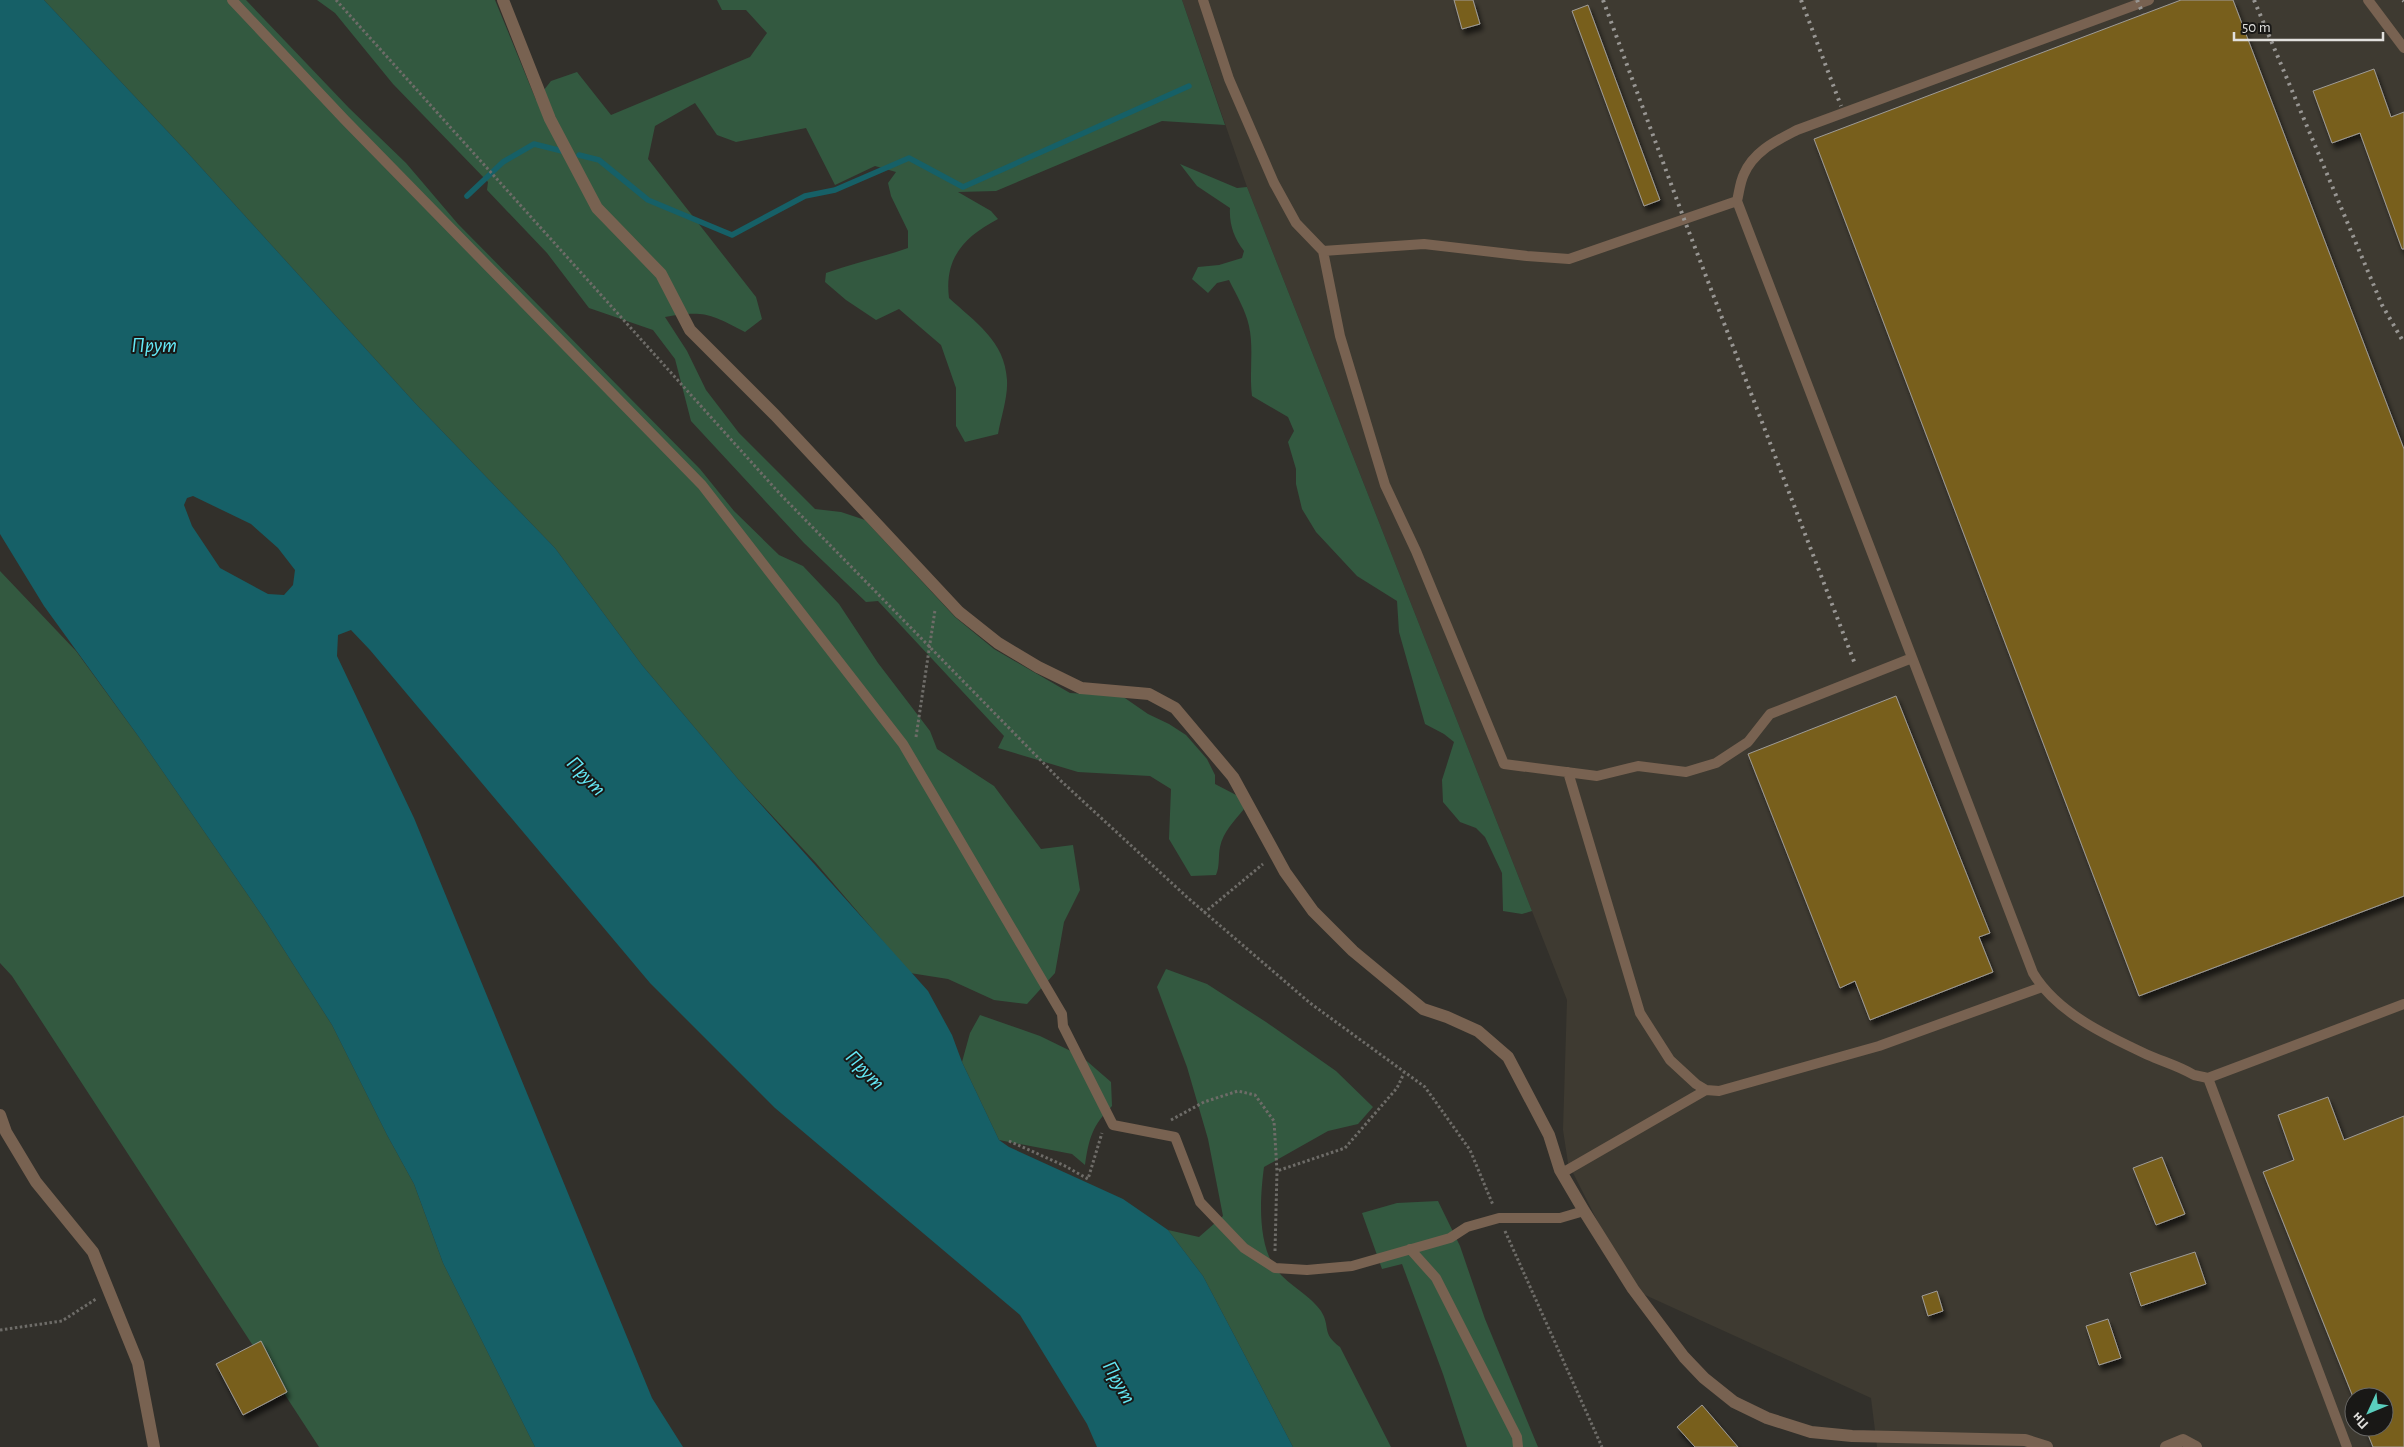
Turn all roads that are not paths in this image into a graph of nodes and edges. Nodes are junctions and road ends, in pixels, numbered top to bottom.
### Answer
1 (232, 0) edge
2 (503, 0) edge
3 (1203, 0) edge
4 (2149, 0) edge
5 (2368, 0) edge
6 (2404, 48) edge
7 (1738, 201) junction
8 (1323, 250) junction
9 (1912, 658) junction
10 (1568, 772) junction
11 (2042, 987) junction
12 (2404, 1004) edge
13 (2208, 1078) junction
14 (1706, 1090) junction
15 (0, 1115) edge
16 (1562, 1173) junction
17 (1584, 1211) junction
18 (1410, 1249) junction
19 (154, 1447) edge
20 (1518, 1447) edge
21 (2048, 1447) edge
22 (2166, 1447) edge
23 (2196, 1447) edge
24 (2347, 1447) edge

1 - 18 lane
2 - 16 street
3 - 8 lane
4 - 7 lane
5 - 6 lane
7 - 8 lane
7 - 9 lane
8 - 10 lane
9 - 10 lane
9 - 11 lane
10 - 14 lane
11 - 13 lane
11 - 14 lane
12 - 13 lane
13 - 24 lane
14 - 16 lane
15 - 19 street
16 - 17 street
17 - 18 lane
17 - 21 street
18 - 20 lane
22 - 23 street

